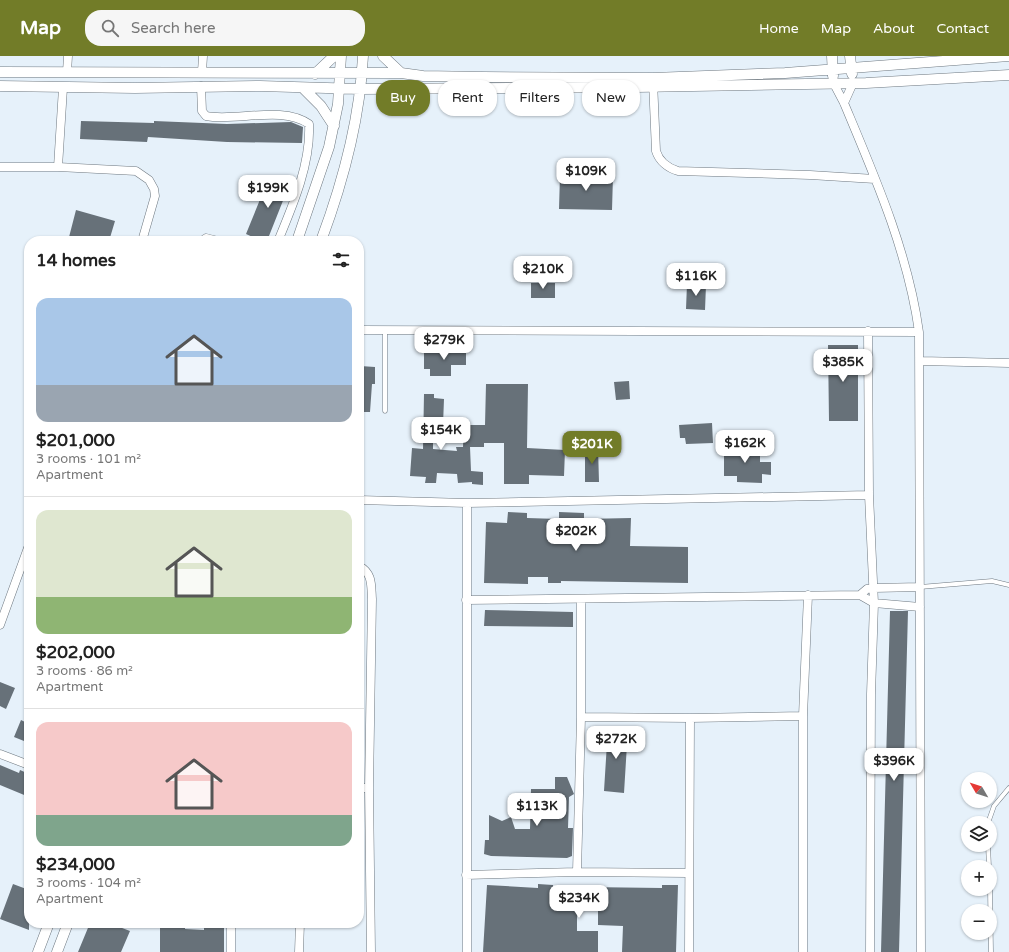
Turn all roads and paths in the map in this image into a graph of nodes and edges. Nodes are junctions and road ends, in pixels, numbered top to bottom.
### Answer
1 (68, 56) edge
2 (203, 56) edge
3 (334, 56) edge
4 (341, 56) edge
5 (363, 56) edge
6 (382, 56) edge
7 (832, 56) edge
8 (850, 56) edge
9 (1009, 56) edge
10 (851, 69) junction
11 (833, 70) junction
12 (0, 72) edge
13 (67, 72) junction
14 (202, 72) junction
15 (340, 73) junction
16 (363, 73) junction
17 (401, 73) junction
18 (314, 74) junction
19 (1009, 75) edge
20 (560, 77) junction
21 (559, 80) edge
22 (654, 82) junction
23 (853, 83) junction
24 (834, 84) junction
25 (0, 86) edge
26 (201, 86) junction
27 (574, 87) edge
28 (63, 88) junction
29 (303, 88) junction
30 (505, 88) edge
31 (339, 89) junction
32 (360, 89) junction
33 (844, 102) junction
34 (334, 126) junction
35 (0, 167) edge
36 (58, 167) junction
37 (875, 179) junction
38 (146, 236) edge
39 (280, 236) edge
40 (299, 236) edge
41 (323, 236) edge
42 (364, 330) edge
43 (385, 330) junction
44 (868, 332) junction
45 (919, 332) junction
46 (920, 361) junction
47 (1009, 363) edge
48 (385, 411) dead end
49 (869, 495) junction
50 (364, 500) edge
51 (467, 503) junction
52 (24, 559) edge
53 (364, 570) edge
54 (1009, 585) edge
55 (920, 587) junction
56 (874, 588) junction
57 (808, 595) junction
58 (860, 595) junction
59 (466, 600) junction
60 (581, 600) junction
61 (874, 603) junction
62 (920, 608) junction
63 (0, 625) edge
64 (804, 716) junction
65 (581, 717) junction
66 (690, 718) junction
67 (0, 754) edge
68 (24, 762) edge
69 (364, 788) edge
70 (369, 788) junction
71 (1009, 788) edge
72 (990, 816) edge
73 (577, 872) junction
74 (688, 873) junction
75 (466, 874) junction
76 (990, 896) edge
77 (47, 928) edge
78 (66, 928) edge
79 (231, 928) edge
80 (300, 928) edge
81 (38, 952) edge
82 (58, 952) edge
83 (231, 952) edge
84 (299, 952) edge
85 (371, 952) edge
86 (467, 952) edge
87 (689, 952) edge
88 (803, 952) edge
89 (870, 952) edge
90 (920, 952) edge
91 (992, 952) edge

1 - 13 street
2 - 14 street
3 - 18 street
4 - 15 street
5 - 16 street
6 - 17 street
7 - 11 street
8 - 10 street
9 - 10 street
10 - 11 street
10 - 23 street
11 - 22 street
11 - 24 street
12 - 13 street
13 - 14 street
14 - 18 street
15 - 16 street
15 - 18 street
15 - 31 street
16 - 17 street
16 - 32 street
17 - 20 street
19 - 23 street
20 - 21 street
20 - 22 street
22 - 24 street
22 - 27 street
22 - 37 street
23 - 24 street
23 - 33 street
24 - 33 street
25 - 28 street
26 - 28 street
26 - 29 street
26 - 39 street
28 - 36 street
29 - 31 street
29 - 34 street
30 - 32 street
31 - 32 street
31 - 34 street
32 - 41 street
33 - 37 street
34 - 40 street
35 - 36 street
36 - 38 street
37 - 45 street
42 - 43 street
43 - 44 street
43 - 48 lane
44 - 45 street
44 - 49 street
45 - 46 street
46 - 47 street
46 - 55 street
49 - 51 street
49 - 56 street
50 - 51 street
51 - 59 street
52 - 63 street
53 - 70 street
54 - 55 lane
55 - 56 street
55 - 62 street
56 - 58 street
56 - 61 street
57 - 58 street
57 - 60 street
57 - 64 street
58 - 61 street
59 - 60 street
59 - 75 street
60 - 65 street
61 - 62 street
61 - 89 street
62 - 90 street
64 - 66 street
64 - 88 street
65 - 66 street
65 - 73 street
66 - 74 street
67 - 68 street
69 - 70 street
70 - 85 street
71 - 72 lane
73 - 74 street
73 - 75 street
74 - 87 street
75 - 86 street
76 - 91 lane
77 - 81 street
78 - 82 street
79 - 83 street
80 - 84 street

